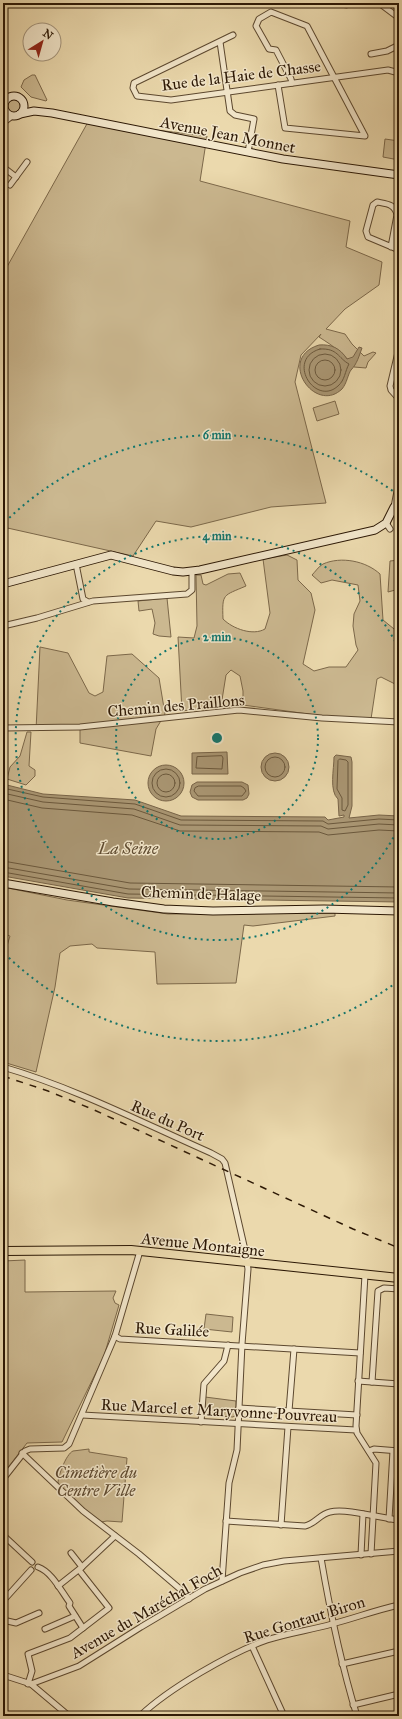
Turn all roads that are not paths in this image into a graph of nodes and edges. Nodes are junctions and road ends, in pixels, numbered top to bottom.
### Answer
1 (379, 3) edge
2 (399, 18) edge
3 (233, 35) dead end
4 (220, 42) junction
5 (399, 45) edge
6 (371, 54) dead end
7 (399, 73) edge
8 (335, 77) junction
9 (292, 83) junction
10 (278, 85) junction
11 (227, 92) junction
12 (23, 103) junction
13 (4, 106) edge
14 (52, 113) junction
15 (20, 114) junction
16 (12, 116) junction
17 (3, 123) edge
18 (248, 152) junction
19 (27, 162) dead end
20 (3, 166) edge
21 (399, 175) edge
22 (16, 177) junction
23 (10, 185) dead end
24 (391, 247) junction
25 (399, 250) edge
26 (399, 348) edge
27 (399, 399) edge
28 (399, 481) edge
29 (397, 506) edge
30 (76, 564) junction
31 (192, 571) junction
32 (3, 584) edge
33 (88, 602) junction
34 (3, 626) edge
35 (399, 722) edge
36 (3, 728) edge
37 (3, 882) edge
38 (399, 911) edge
39 (3, 1067) edge
40 (3, 1251) edge
41 (140, 1251) junction
42 (247, 1263) junction
43 (365, 1275) junction
44 (399, 1278) edge
45 (399, 1289) edge
46 (115, 1336) junction
47 (228, 1345) junction
48 (242, 1346) junction
49 (294, 1349) junction
50 (360, 1353) junction
51 (358, 1381) junction
52 (372, 1382) junction
53 (399, 1384) edge
54 (239, 1408) junction
55 (289, 1411) junction
56 (82, 1415) junction
57 (356, 1415) junction
58 (201, 1422) junction
59 (238, 1424) junction
60 (288, 1427) junction
61 (356, 1430) junction
62 (380, 1450) junction
63 (369, 1451) junction
64 (396, 1451) edge
65 (22, 1453) junction
66 (373, 1457) junction
67 (3, 1479) edge
68 (363, 1514) junction
69 (373, 1515) junction
70 (389, 1519) junction
71 (399, 1520) edge
72 (226, 1521) junction
73 (281, 1524) junction
74 (3, 1535) edge
75 (115, 1536) junction
76 (399, 1551) edge
77 (71, 1553) dead end
78 (371, 1554) junction
79 (361, 1555) junction
80 (321, 1558) junction
81 (32, 1562) junction
82 (38, 1567) junction
83 (81, 1568) junction
84 (31, 1570) junction
85 (222, 1581) junction
86 (58, 1586) junction
87 (188, 1600) junction
88 (3, 1601) edge
89 (399, 1604) edge
90 (39, 1613) dead end
91 (75, 1616) junction
92 (3, 1620) edge
93 (332, 1624) junction
94 (83, 1628) junction
95 (45, 1629) dead end
96 (252, 1646) junction
97 (399, 1651) edge
98 (342, 1664) junction
99 (3, 1676) edge
100 (30, 1684) junction
101 (399, 1694) edge
102 (353, 1705) junction
103 (69, 1716) edge
104 (140, 1716) edge
105 (284, 1716) edge
106 (357, 1716) edge

1 - 2 street
3 - 4 street, Rue de la Haie de Chasse
4 - 11 street
4 - 11 street, Rue de la Haie de Chasse
5 - 6 street
7 - 8 street, Rue de la Haie de Chasse
8 - 9 street, Rue de la Haie de Chasse
8 - 9 street
8 - 10 street
9 - 10 street, Rue de la Haie de Chasse
10 - 11 street, Rue de la Haie de Chasse
11 - 18 street
12 - 13 street
12 - 14 street, Avenue Jean Monnet
12 - 15 street
13 - 16 street
14 - 15 street, Avenue Jean Monnet
14 - 18 street, Avenue Jean Monnet
15 - 16 street
16 - 17 street
18 - 21 street, Avenue Jean Monnet
19 - 22 street
20 - 22 street
22 - 23 street
24 - 24 street
24 - 25 street
26 - 27 street
28 - 29 street
29 - 31 street
30 - 31 street
30 - 32 street
30 - 33 street
31 - 33 street
33 - 34 street
35 - 36 street, Chemin des Praillons
37 - 38 street, Chemin de Halage
39 - 42 street, Rue du Port
40 - 41 main road, Avenue Montaigne
41 - 42 main road, Avenue Montaigne
41 - 46 street
42 - 43 main road, Avenue Montaigne
42 - 48 street
43 - 44 main road, Avenue Montaigne
43 - 50 street
45 - 52 street
46 - 47 street, Rue Galilée
46 - 56 street
47 - 48 street, Rue Galilée
47 - 58 street
48 - 49 street, Rue Galilée
48 - 54 street
49 - 50 street, Rue Galilée
49 - 55 street
50 - 51 street
51 - 52 street
51 - 57 street
52 - 53 street
54 - 55 street
54 - 59 street
55 - 57 street
56 - 58 street, Rue Marcel et Maryvonne Pouvreau
56 - 65 street
57 - 61 street
58 - 59 street, Rue Marcel et Maryvonne Pouvreau
59 - 60 street, Rue Marcel et Maryvonne Pouvreau
59 - 72 street
60 - 61 street, Rue Marcel et Maryvonne Pouvreau
60 - 73 street
61 - 63 street
62 - 63 street
62 - 64 street
62 - 66 street
63 - 66 street
64 - 70 street
65 - 67 street
65 - 75 street
66 - 69 street
68 - 69 street
68 - 73 street
68 - 79 street
69 - 70 street
69 - 78 street
70 - 71 street
72 - 73 street
72 - 85 street
74 - 81 street
75 - 83 street
75 - 87 street
76 - 78 street, Avenue du Maréchal Foch
77 - 83 street
78 - 79 street, Avenue du Maréchal Foch
79 - 80 street, Avenue du Maréchal Foch
80 - 85 street, Avenue du Maréchal Foch
80 - 93 street
81 - 82 street
81 - 84 street
82 - 84 street
82 - 86 street
83 - 86 street
83 - 94 street
84 - 88 street
85 - 87 street, Avenue du Maréchal Foch
86 - 91 street
87 - 100 street, Avenue du Maréchal Foch
89 - 93 street, Rue Gontaut Biron
90 - 92 street
91 - 94 street
91 - 95 street
93 - 96 street, Rue Gontaut Biron
93 - 98 street
94 - 100 street
96 - 104 street, Rue Gontaut Biron
96 - 105 street
97 - 98 street
98 - 102 street
99 - 100 street
100 - 103 street
101 - 102 street
102 - 106 street

